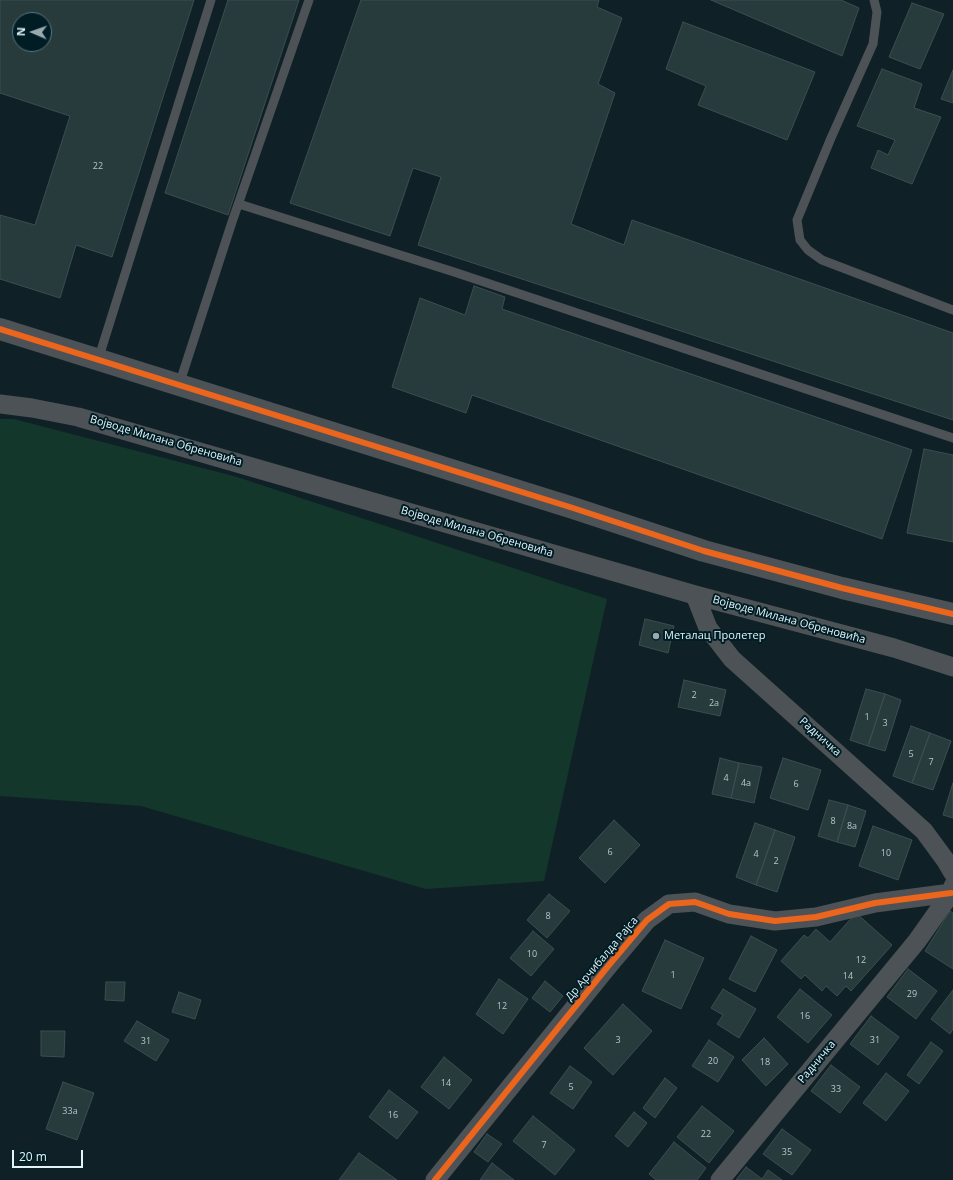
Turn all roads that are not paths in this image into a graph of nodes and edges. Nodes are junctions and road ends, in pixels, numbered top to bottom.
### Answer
1 (211, 0) edge
2 (309, 0) edge
3 (874, 0) edge
4 (239, 204) junction
5 (953, 310) edge
6 (0, 329) edge
7 (98, 360) junction
8 (179, 385) junction
9 (0, 404) edge
10 (953, 438) edge
11 (695, 595) junction
12 (953, 614) edge
13 (953, 667) edge
14 (953, 873) edge
15 (952, 889) edge
16 (435, 1180) edge
17 (720, 1180) edge

1 - 7 lane
2 - 4 lane
3 - 5 lane
4 - 8 lane
4 - 10 lane
6 - 7 street
7 - 8 street
8 - 12 street
9 - 11 street, Војводе Милана Обреновића
11 - 13 street, Војводе Милана Обреновића
11 - 14 street, Радничка
15 - 16 street, Др Арчибалда Рајса
15 - 17 street, Радничка

